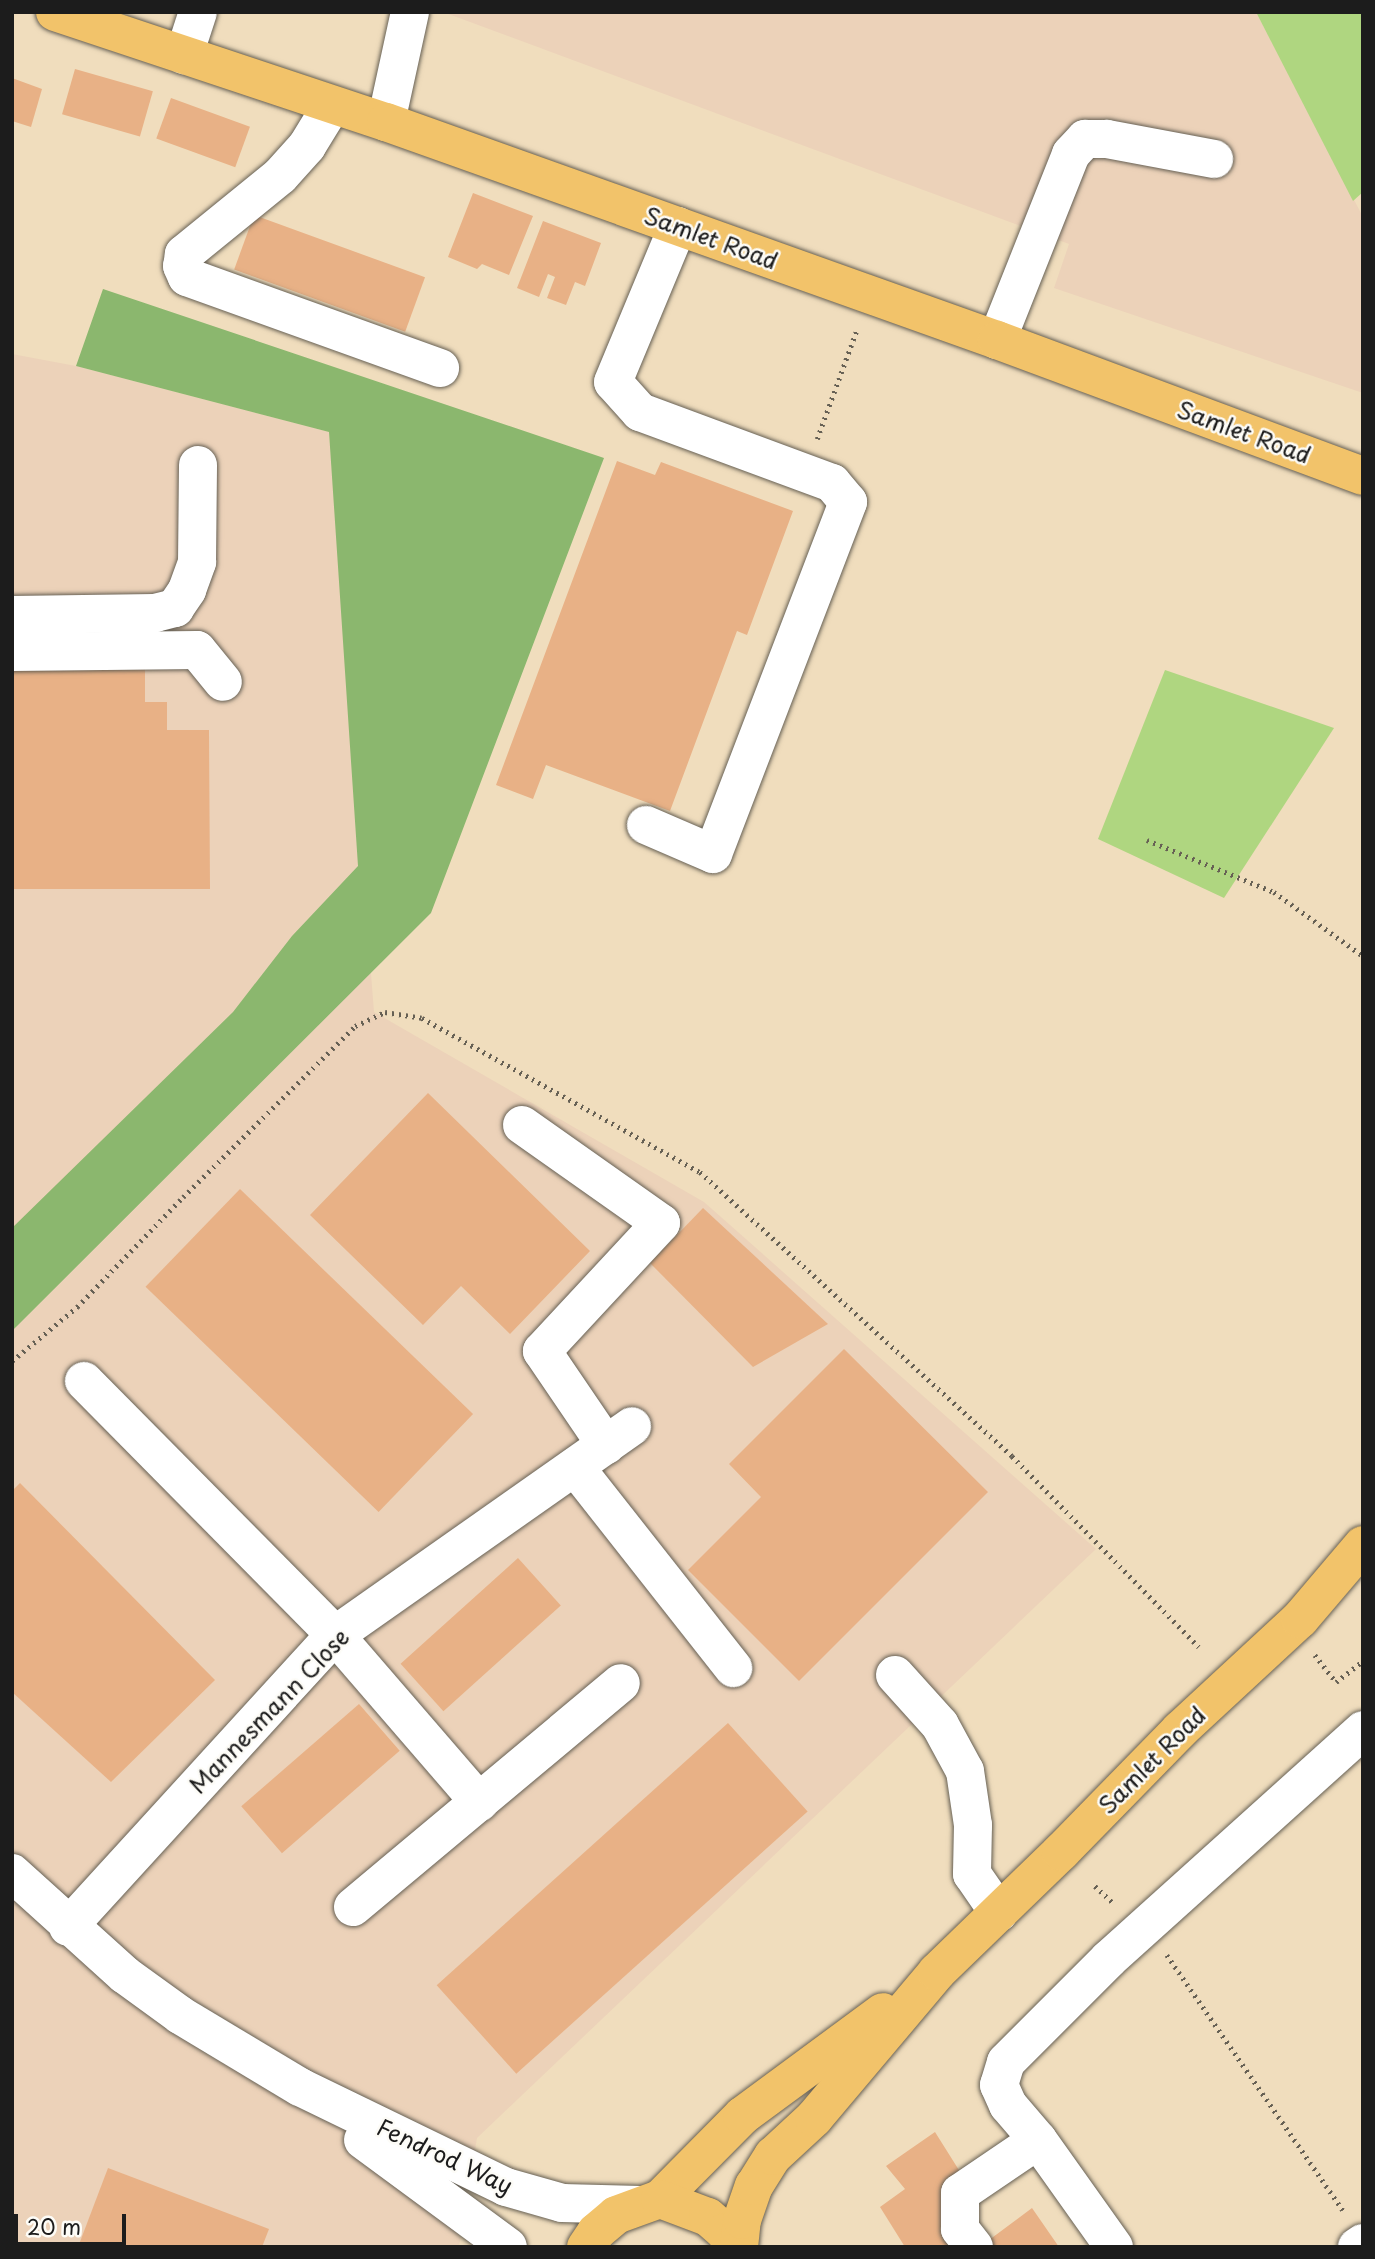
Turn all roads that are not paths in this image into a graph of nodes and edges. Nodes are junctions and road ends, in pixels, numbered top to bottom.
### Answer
1 (55, 12) edge
2 (198, 12) edge
3 (410, 12) edge
4 (96, 19) edge
5 (184, 55) junction
6 (332, 105) junction
7 (386, 122) junction
8 (1214, 159) dead end
9 (678, 226) junction
10 (997, 340) junction
11 (440, 368) dead end
12 (198, 465) dead end
13 (1363, 475) edge
14 (12, 615) edge
15 (12, 652) edge
16 (223, 682) dead end
17 (646, 825) dead end
18 (522, 1125) dead end
19 (85, 1381) dead end
20 (575, 1467) junction
21 (1363, 1545) edge
22 (335, 1635) junction
23 (733, 1668) dead end
24 (895, 1675) dead end
25 (621, 1683) dead end
26 (1363, 1730) edge
27 (478, 1802) junction
28 (12, 1874) edge
29 (353, 1907) dead end
30 (999, 1913) junction
31 (68, 1927) junction
32 (937, 1972) junction
33 (300, 2087) junction
34 (1038, 2140) junction
35 (650, 2202) junction
36 (508, 2247) edge
37 (586, 2247) edge
38 (737, 2247) edge
39 (974, 2247) edge
40 (1114, 2247) edge

1 - 4 main road, Samlet Road
2 - 5 street
3 - 7 street
4 - 5 main road, Samlet Road
5 - 6 main road, Samlet Road
6 - 7 main road, Samlet Road
6 - 11 street
7 - 9 main road, Samlet Road
8 - 10 street
9 - 10 main road, Samlet Road
9 - 17 street
10 - 13 main road, Samlet Road
12 - 14 street
15 - 16 street
18 - 20 street, Mannesmann Close
19 - 22 street
20 - 22 street, Mannesmann Close
20 - 23 street
21 - 30 main road, Samlet Road
22 - 27 street
22 - 31 street, Mannesmann Close
24 - 30 street
25 - 27 street
26 - 34 street
27 - 29 street
28 - 31 street, Fendrod Way
30 - 32 main road, Samlet Road
31 - 33 street, Fendrod Way
32 - 35 main road, Samlet Road
32 - 38 main road, Samlet Road
33 - 35 street, Fendrod Way
33 - 36 street, Fendrod Way
34 - 39 street
34 - 40 street
35 - 37 main road, Samlet Road
35 - 38 main road

